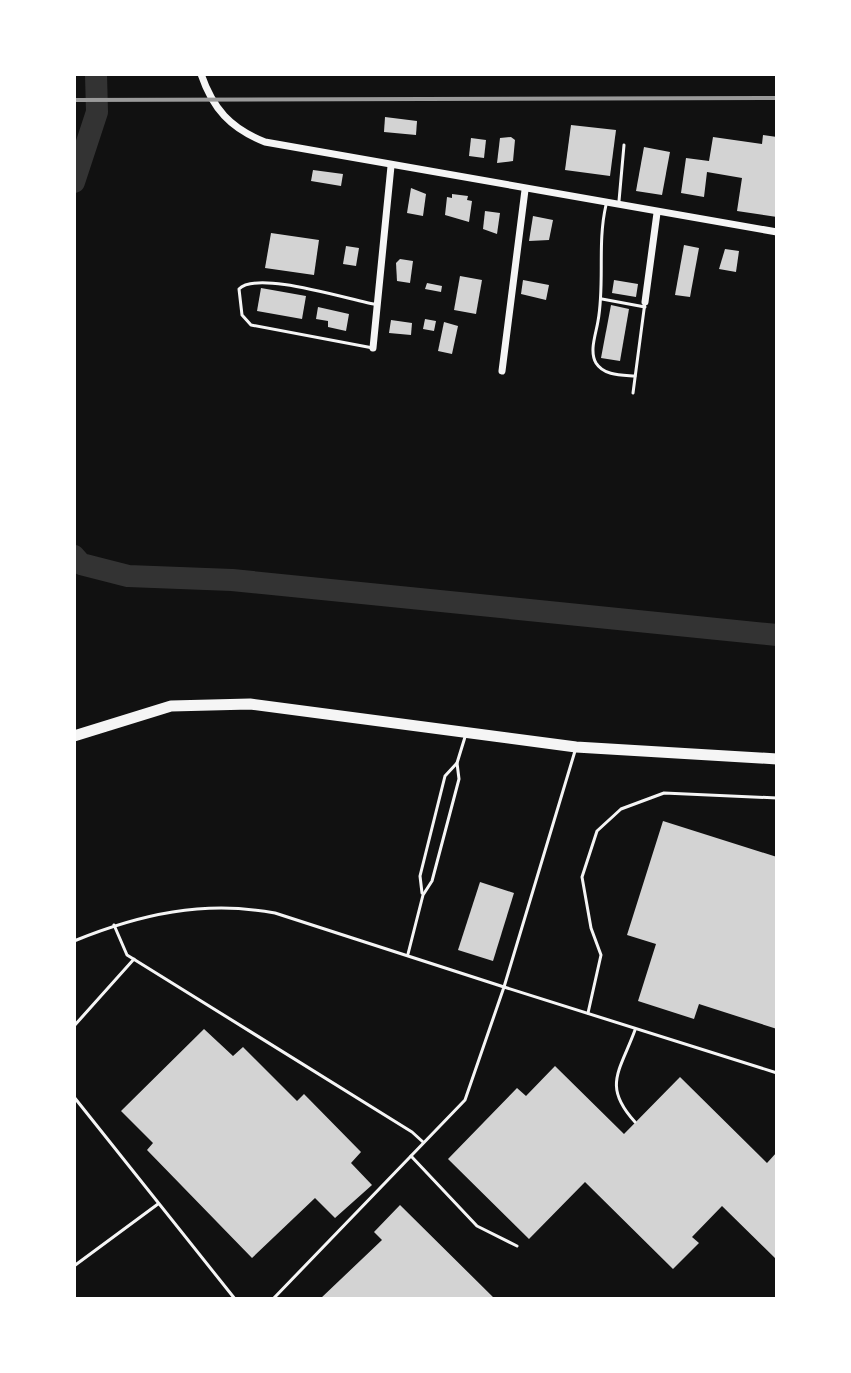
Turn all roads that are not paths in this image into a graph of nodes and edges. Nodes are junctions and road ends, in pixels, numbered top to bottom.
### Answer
1 (201, 74) edge
2 (624, 145) dead end
3 (391, 166) junction
4 (525, 190) junction
5 (606, 204) junction
6 (618, 206) junction
7 (657, 213) junction
8 (777, 232) edge
9 (602, 299) junction
10 (645, 304) junction
11 (378, 305) junction
12 (373, 348) joint
13 (502, 371) dead end
14 (635, 376) junction
15 (633, 393) dead end
16 (466, 734) junction
17 (74, 736) edge
18 (576, 747) junction
19 (777, 759) edge
20 (457, 763) junction
21 (777, 798) edge
22 (423, 895) junction
23 (114, 925) junction
24 (74, 941) edge
25 (408, 955) junction
26 (134, 959) junction
27 (504, 987) junction
28 (588, 1013) junction
29 (74, 1026) edge
30 (635, 1030) junction
31 (777, 1073) edge
32 (74, 1097) edge
33 (635, 1122) dead end
34 (424, 1143) junction
35 (411, 1156) junction
36 (158, 1204) junction
37 (517, 1246) dead end
38 (74, 1266) edge
39 (235, 1299) edge
40 (273, 1299) edge

1 - 3 street
2 - 6 lane
3 - 4 street
3 - 11 street
4 - 5 street
4 - 13 street
5 - 6 street
5 - 9 lane
6 - 7 street
7 - 8 street
7 - 10 street
9 - 10 lane
9 - 14 lane
10 - 14 lane
11 - 12 street
11 - 12 lane
14 - 15 lane
16 - 17 main road
16 - 18 main road
16 - 20 lane
18 - 19 main road
18 - 27 lane
20 - 22 lane
20 - 22 lane
21 - 28 lane
22 - 25 lane
23 - 24 lane
23 - 25 lane
23 - 26 lane
25 - 27 lane
26 - 29 lane
26 - 34 lane
27 - 28 lane
27 - 34 lane
28 - 30 lane
30 - 31 lane
30 - 33 lane
32 - 36 lane
34 - 35 lane
35 - 37 lane
35 - 40 lane
36 - 38 lane
36 - 39 lane

